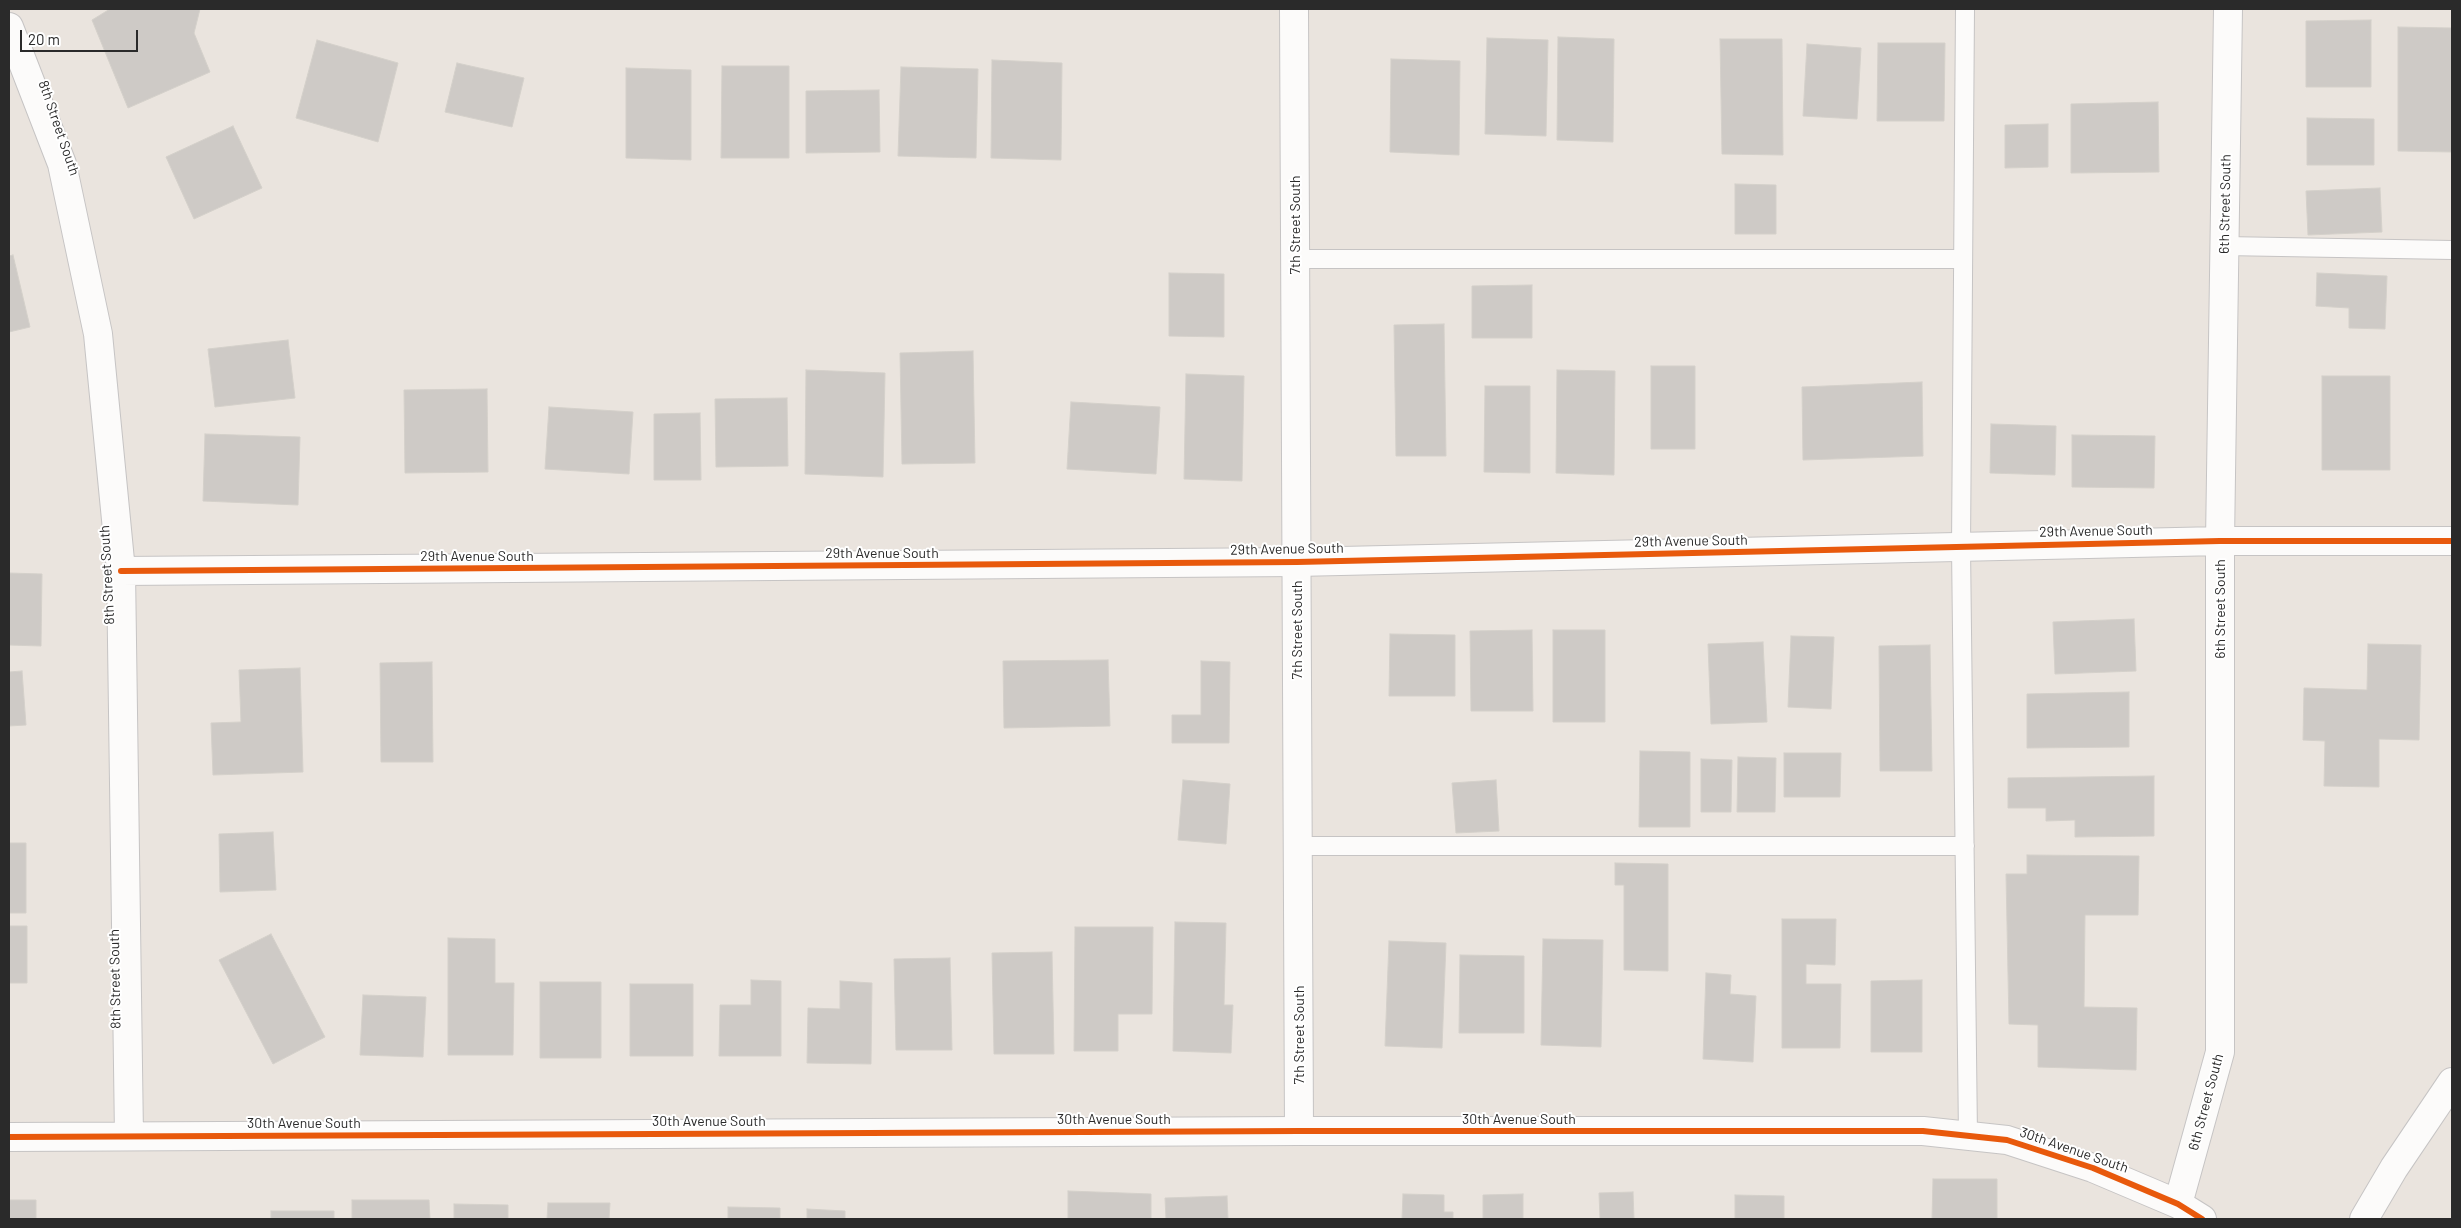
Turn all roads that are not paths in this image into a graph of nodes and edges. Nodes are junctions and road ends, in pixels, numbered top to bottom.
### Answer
1 (1294, 9) edge
2 (1965, 9) edge
3 (2228, 9) edge
4 (9, 27) edge
5 (2224, 246) junction
6 (2452, 250) edge
7 (1295, 259) junction
8 (1963, 259) junction
9 (2220, 541) junction
10 (2452, 541) edge
11 (1961, 547) junction
12 (1297, 562) junction
13 (121, 571) junction
14 (1298, 846) junction
15 (1965, 846) junction
16 (2452, 1082) edge
17 (1299, 1131) junction
18 (129, 1136) junction
19 (1968, 1136) junction
20 (9, 1137) edge
21 (2178, 1204) junction
22 (2202, 1219) edge
23 (2364, 1219) edge

1 - 7 street, 7th Street South
2 - 8 lane
3 - 5 street, 6th Street South
4 - 13 street, 8th Street South
5 - 6 lane
5 - 9 street, 6th Street South
7 - 8 lane
7 - 12 street, 7th Street South
8 - 11 lane
9 - 10 street, 29th Avenue South
9 - 11 street, 29th Avenue South
9 - 21 street, 6th Street South
11 - 12 street, 29th Avenue South
11 - 15 lane
12 - 13 street, 29th Avenue South
12 - 14 street, 7th Street South
13 - 18 street, 8th Street South
14 - 15 lane
14 - 17 street, 7th Street South
15 - 19 lane
16 - 23 street
17 - 18 street, 30th Avenue South
17 - 19 street, 30th Avenue South
18 - 20 street, 30th Avenue South
19 - 21 street, 30th Avenue South
21 - 22 street, 30th Avenue South

